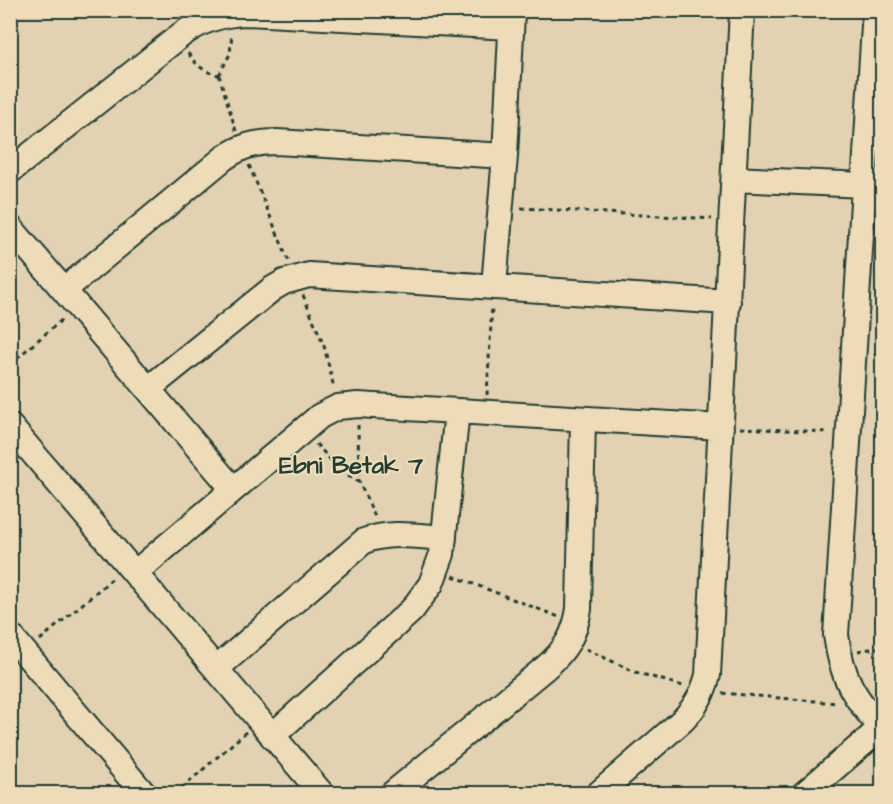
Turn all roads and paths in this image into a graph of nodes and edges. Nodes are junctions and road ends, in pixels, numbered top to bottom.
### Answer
1 (742, 10) edge
2 (875, 10) edge
3 (229, 14) junction
4 (512, 19) edge
5 (181, 35) junction
6 (219, 75) junction
7 (241, 147) junction
8 (505, 156) junction
9 (10, 171) edge
10 (734, 179) junction
11 (864, 185) junction
12 (501, 207) junction
13 (732, 221) junction
14 (10, 227) edge
15 (296, 277) junction
16 (494, 286) junction
17 (71, 298) junction
18 (728, 302) junction
19 (10, 363) edge
20 (148, 389) junction
21 (348, 406) junction
22 (457, 411) junction
23 (485, 412) junction
24 (583, 419) junction
25 (10, 426) edge
26 (721, 427) junction
27 (305, 429) junction
28 (849, 432) junction
29 (359, 482) junction
30 (233, 489) junction
31 (380, 535) junction
32 (444, 538) junction
33 (132, 569) junction
34 (438, 569) junction
35 (573, 632) junction
36 (18, 644) edge
37 (216, 669) junction
38 (704, 691) junction
39 (861, 705) junction
40 (266, 728) junction
41 (882, 729) edge
42 (144, 794) edge
43 (175, 794) edge
44 (322, 794) edge
45 (392, 794) edge
46 (598, 794) edge
47 (804, 794) edge

1 - 10 street
2 - 11 street
3 - 4 street
3 - 5 street
3 - 6 path
4 - 8 street
5 - 6 path
5 - 9 street
6 - 7 path
7 - 8 street
7 - 15 path
7 - 17 street
8 - 12 street
10 - 11 street
10 - 13 street
11 - 28 street
12 - 13 path
12 - 16 street
13 - 18 street
14 - 17 street
15 - 16 street
15 - 20 street
15 - 21 path
16 - 18 street
16 - 23 path
17 - 19 path
17 - 20 street
18 - 26 street
20 - 30 street
21 - 22 street
21 - 27 street
21 - 29 path
22 - 23 street
22 - 32 street
23 - 24 street
24 - 26 street
24 - 35 street
25 - 33 street
26 - 28 path
26 - 38 street
27 - 29 path
27 - 30 street
28 - 39 street
29 - 31 path
30 - 33 street
31 - 32 street
31 - 37 street
32 - 34 street
33 - 36 path
33 - 37 street
34 - 35 path
34 - 40 street
35 - 38 path
35 - 45 street
36 - 42 street
37 - 40 street
38 - 39 path
38 - 46 street
39 - 41 street
40 - 43 path
40 - 44 street
41 - 47 street

